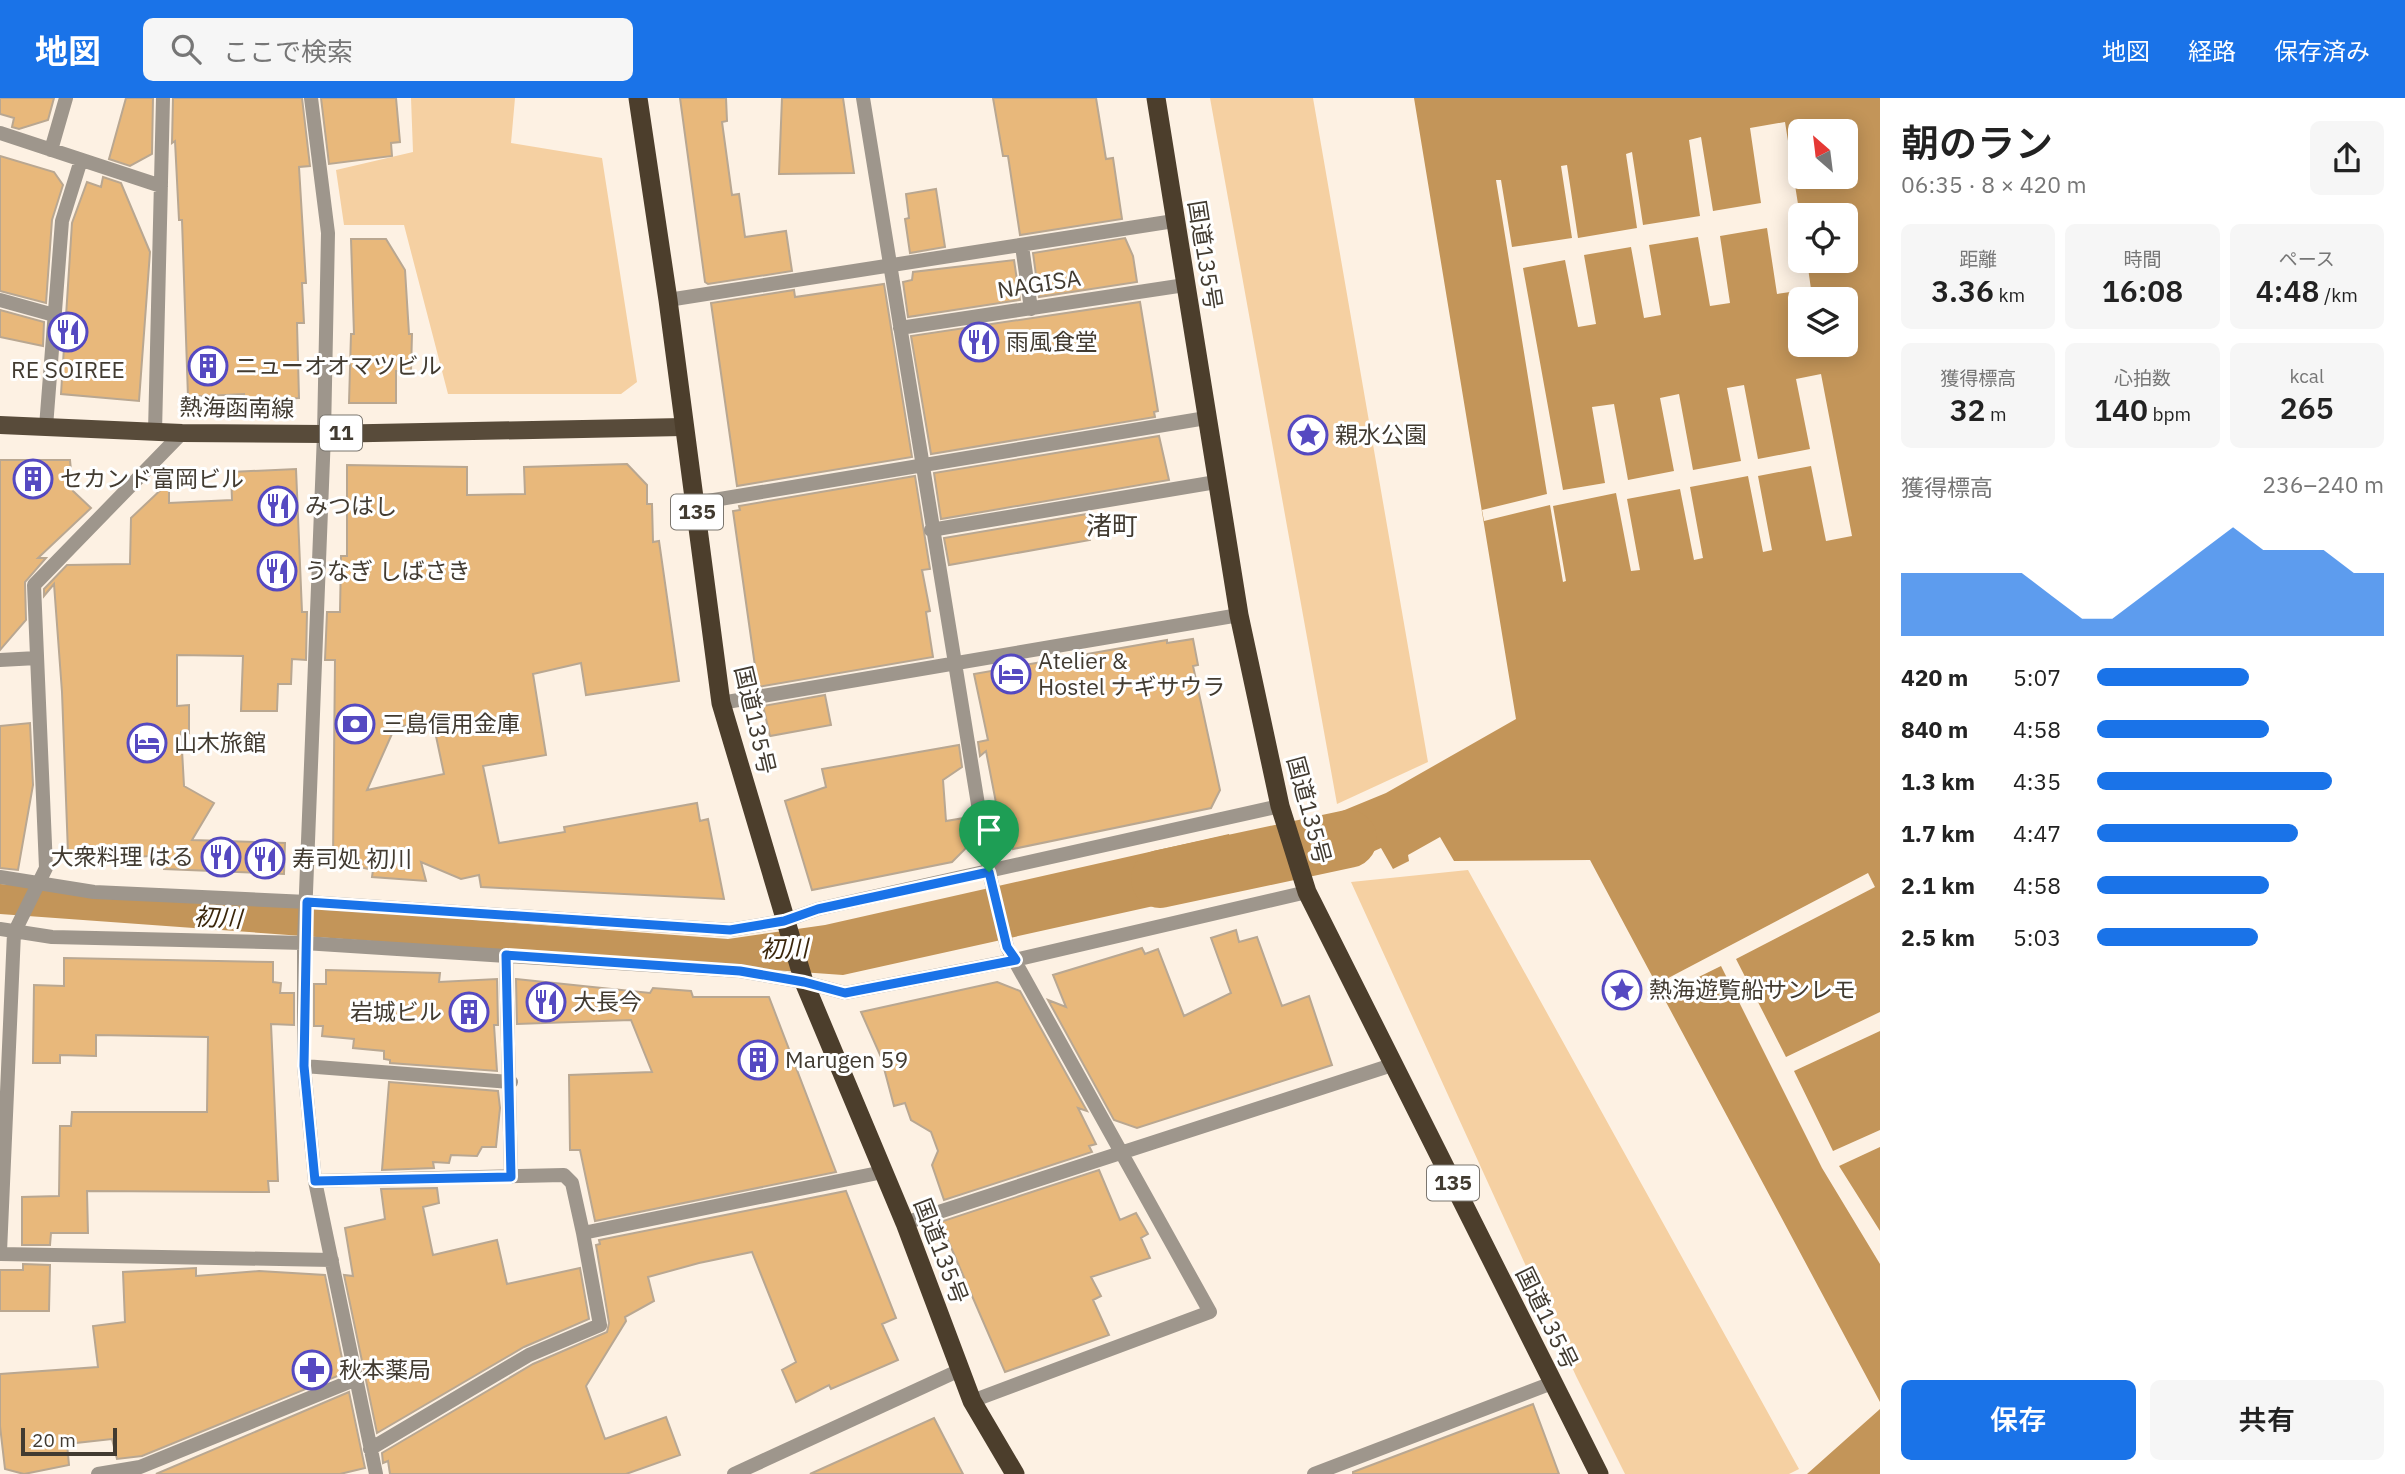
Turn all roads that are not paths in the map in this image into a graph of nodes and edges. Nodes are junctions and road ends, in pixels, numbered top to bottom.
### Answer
1 (66, 98) edge
2 (163, 98) edge
3 (311, 98) edge
4 (638, 98) edge
5 (863, 98) edge
6 (1156, 98) edge
7 (0, 133) edge
8 (51, 150) junction
9 (81, 160) junction
10 (161, 186) junction
11 (1174, 221) junction
12 (1022, 246) junction
13 (891, 267) junction
14 (1185, 285) junction
15 (0, 300) edge
16 (668, 300) junction
17 (1031, 309) junction
18 (54, 315) junction
19 (900, 328) junction
20 (1206, 418) junction
21 (0, 425) edge
22 (46, 427) junction
23 (683, 427) junction
24 (155, 432) junction
25 (182, 433) junction
26 (324, 434) junction
27 (921, 466) junction
28 (1216, 482) junction
29 (696, 503) junction
30 (931, 530) junction
31 (1239, 615) junction
32 (37, 658) junction
33 (0, 660) edge
34 (955, 665) junction
35 (721, 703) junction
36 (1280, 806) junction
37 (989, 872) junction
38 (0, 877) edge
39 (40, 884) junction
40 (1307, 891) junction
41 (307, 902) junction
42 (784, 921) junction
43 (7, 931) edge
44 (304, 943) junction
45 (506, 955) junction
46 (1016, 960) junction
47 (804, 982) junction
48 (1395, 1064) junction
49 (304, 1066) junction
50 (511, 1082) junction
51 (3, 1125) edge
52 (1122, 1152) junction
53 (883, 1172) junction
54 (511, 1177) junction
55 (315, 1181) junction
56 (905, 1223) junction
57 (583, 1233) junction
58 (0, 1253) edge
59 (332, 1260) junction
60 (960, 1370) junction
61 (354, 1380) junction
62 (1552, 1383) junction
63 (972, 1401) junction
64 (370, 1449) junction
65 (98, 1474) edge
66 (376, 1474) edge
67 (734, 1474) edge
68 (1015, 1474) edge
69 (1314, 1474) edge
70 (1599, 1474) edge

1 - 8 street
2 - 10 street
3 - 26 street
4 - 16 highway, 国道135号 / 135
5 - 13 street
6 - 11 highway, 国道135号 / 135
7 - 8 street
8 - 9 street
9 - 10 street
9 - 18 street
10 - 24 street
11 - 12 street
11 - 14 highway, 国道135号 / 135
12 - 13 street
12 - 17 street
13 - 16 street
13 - 19 street
14 - 17 street, NAGISA
14 - 20 highway, 国道135号 / 135
15 - 18 street
16 - 23 highway, 国道135号 / 135
17 - 19 street, NAGISA
18 - 22 street
19 - 27 street
20 - 27 street
20 - 28 highway, 国道135号 / 135
21 - 22 main road, 熱海函南線 / 11
22 - 24 main road, 熱海函南線 / 11
23 - 26 main road, 熱海函南線 / 11
23 - 29 highway, 国道135号 / 135
24 - 25 main road, 熱海函南線 / 11
25 - 26 main road, 熱海函南線 / 11
25 - 32 street
26 - 41 street
27 - 29 street
27 - 30 street
28 - 30 street
28 - 31 highway, 国道135号 / 135
29 - 35 highway, 国道135号 / 135
30 - 34 street
31 - 34 street
31 - 36 highway, 国道135号 / 135
32 - 33 street
32 - 39 street
34 - 35 street
34 - 37 street
35 - 42 highway, 国道135号 / 135
36 - 37 street
36 - 40 highway, 国道135号 / 135
37 - 42 street
37 - 46 street
38 - 39 street
39 - 41 street
39 - 43 street
40 - 46 street
40 - 48 highway, 国道135号 / 135
41 - 42 street
41 - 44 street
42 - 47 highway, 国道135号 / 135
43 - 44 street
43 - 51 street
44 - 45 street
44 - 49 street
45 - 47 street
45 - 50 street
46 - 47 street
46 - 52 street
47 - 53 highway, 国道135号 / 135
48 - 52 street
48 - 62 highway, 国道135号 / 135
49 - 50 street
49 - 55 street
50 - 54 street
51 - 58 street
52 - 56 street
52 - 63 street
53 - 56 highway, 国道135号 / 135
53 - 57 street
54 - 55 street
54 - 57 street
55 - 59 street
56 - 60 highway, 国道135号 / 135
57 - 64 street
58 - 59 street
59 - 61 street
60 - 63 highway, 国道135号 / 135
60 - 67 street
61 - 64 street
61 - 65 street
62 - 69 street
62 - 70 highway, 国道135号 / 135
63 - 68 highway, 国道135号 / 135
64 - 66 street

